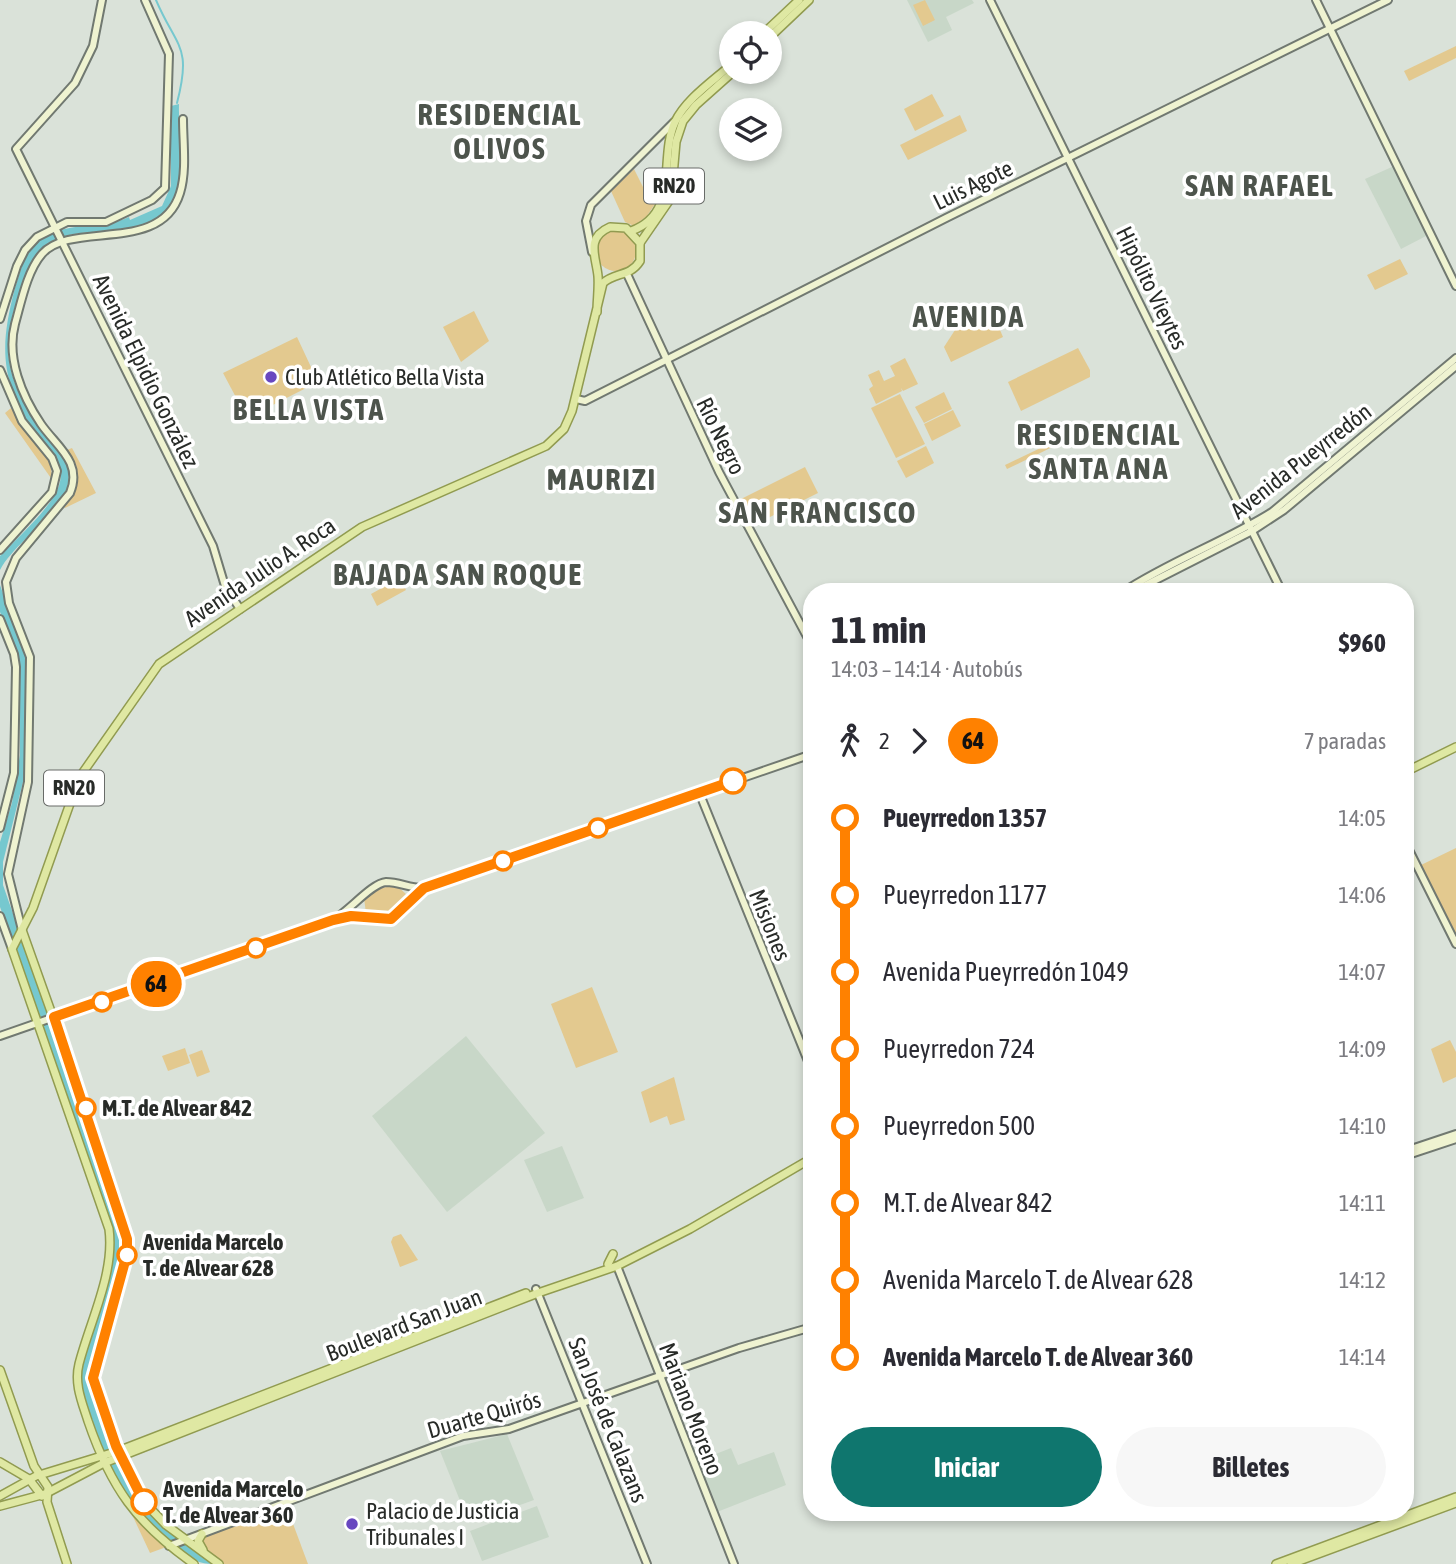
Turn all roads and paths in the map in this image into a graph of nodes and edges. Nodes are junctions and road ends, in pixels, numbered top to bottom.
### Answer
1 (102, 0) edge
2 (145, 0) edge
3 (805, 0) edge
4 (990, 0) edge
5 (1316, 0) edge
6 (1388, 0) edge
7 (779, 21) edge
8 (782, 24) edge
9 (1331, 28) junction
10 (719, 77) edge
11 (720, 84) edge
12 (183, 119) dead end
13 (676, 121) junction
14 (1068, 158) junction
15 (56, 228) junction
16 (631, 231) junction
17 (62, 240) junction
18 (640, 243) junction
19 (592, 252) junction
20 (596, 267) junction
21 (627, 274) junction
22 (618, 276) junction
23 (1456, 286) edge
24 (597, 312) junction
25 (0, 319) edge
26 (665, 361) junction
27 (1455, 361) edge
28 (0, 370) edge
29 (576, 400) junction
30 (1251, 528) junction
31 (0, 550) edge
32 (1138, 583) edge
33 (1149, 583) edge
34 (1278, 583) edge
35 (2, 588) edge
36 (240, 609) junction
37 (0, 619) edge
38 (803, 629) edge
39 (1456, 747) edge
40 (803, 757) edge
41 (1414, 768) edge
42 (699, 792) junction
43 (0, 828) edge
44 (1414, 860) edge
45 (404, 886) junction
46 (424, 888) junction
47 (359, 901) junction
48 (409, 902) junction
49 (0, 916) edge
50 (367, 918) junction
51 (333, 920) junction
52 (22, 930) junction
53 (1456, 944) edge
54 (12, 949) junction
55 (52, 1018) junction
56 (39, 1022) junction
57 (0, 1036) edge
58 (803, 1049) edge
59 (1456, 1134) edge
60 (1456, 1139) edge
61 (1414, 1148) edge
62 (1414, 1153) edge
63 (803, 1161) edge
64 (803, 1161) edge
65 (613, 1254) dead end
66 (608, 1264) junction
67 (617, 1266) junction
68 (537, 1291) junction
69 (803, 1330) edge
70 (0, 1370) edge
71 (659, 1375) junction
72 (583, 1403) junction
73 (119, 1454) junction
74 (103, 1460) junction
75 (0, 1462) edge
76 (40, 1474) junction
77 (29, 1479) junction
78 (49, 1492) junction
79 (40, 1495) junction
80 (0, 1496) edge
81 (1456, 1497) edge
82 (47, 1502) junction
83 (285, 1502) junction
84 (1456, 1503) edge
85 (0, 1506) edge
86 (291, 1510) dead end
87 (1414, 1513) edge
88 (1414, 1519) edge
89 (1392, 1521) edge
90 (1407, 1521) edge
91 (202, 1534) junction
92 (186, 1540) junction
93 (169, 1546) junction
94 (205, 1553) junction
95 (67, 1564) edge
96 (194, 1564) edge
97 (219, 1564) edge
98 (648, 1564) edge
99 (734, 1564) edge
100 (1276, 1564) edge
101 (1291, 1564) edge

1 - 15 main road, Avenida Elpidio González
2 - 15 main road
3 - 7 main road
3 - 8 main road
4 - 14 main road, Hipólito Vieytes
5 - 9 main road
6 - 9 main road, Luis Agote
9 - 14 main road, Luis Agote
9 - 23 main road
10 - 13 main road
11 - 18 main road, RN20
12 - 17 main road
13 - 16 main road, RN20
13 - 19 main road, Avenida Julio A. Roca
14 - 26 main road, Luis Agote
14 - 30 main road, Hipólito Vieytes
15 - 17 main road, Avenida Elpidio González
15 - 25 main road
16 - 18 main road, RN20
16 - 19 main road, RN20
17 - 35 main road
17 - 36 main road, Avenida Elpidio González
18 - 21 main road, RN20
19 - 20 main road, Avenida Julio A. Roca / RN20
20 - 22 main road
20 - 24 main road, Avenida Julio A. Roca / RN20
21 - 22 main road
21 - 26 main road, Río Negro
22 - 24 main road, Avenida Julio A. Roca / RN20
24 - 29 main road, Avenida Julio A. Roca / RN20
26 - 29 main road, Luis Agote
26 - 38 main road, Río Negro
27 - 30 main road, Avenida Pueyrredón
28 - 31 main road
29 - 36 main road, Avenida Julio A. Roca / RN20
30 - 32 main road, Avenida Pueyrredón
30 - 33 main road, Avenida Pueyrredón
30 - 34 main road, Hipólito Vieytes
35 - 52 main road
36 - 52 main road, Avenida Julio A. Roca / RN20
37 - 43 main road
39 - 41 main road
40 - 42 main road
42 - 46 main road
42 - 58 main road, Misiones
44 - 53 main road
45 - 46 main road
45 - 47 main road
45 - 48 main road
46 - 48 main road
47 - 50 main road
47 - 51 main road
48 - 50 main road
49 - 54 main road
50 - 51 main road
51 - 55 main road
52 - 54 main road, Avenida Julio A. Roca / RN20
52 - 55 main road
54 - 56 main road
55 - 56 main road
55 - 73 main road
56 - 57 main road
56 - 74 main road
59 - 61 main road
60 - 62 main road
63 - 66 main road, Boulevard San Juan
64 - 67 main road, Boulevard San Juan
65 - 66 main road
66 - 68 main road, Boulevard San Juan
67 - 68 main road, Boulevard San Juan
67 - 71 main road, Mariano Moreno
68 - 72 main road, San José de Calazans
68 - 73 main road, Boulevard San Juan
69 - 71 main road, Duarte Quirós
70 - 76 main road
71 - 72 main road, Duarte Quirós
71 - 99 main road, Mariano Moreno
72 - 83 main road, Duarte Quirós
72 - 98 main road, San José de Calazans
73 - 74 main road, Boulevard San Juan
73 - 92 main road
74 - 76 main road, Boulevard San Juan
74 - 78 main road, Boulevard San Juan
74 - 93 main road
75 - 77 main road
76 - 77 main road, Boulevard San Juan
76 - 78 main road
77 - 79 main road
77 - 80 main road, Boulevard San Juan
78 - 79 main road, Boulevard San Juan
78 - 82 main road
79 - 82 main road
79 - 85 main road, Boulevard San Juan
81 - 87 main road
82 - 95 main road
83 - 86 main road
83 - 91 main road, Duarte Quirós
84 - 88 main road
89 - 100 main road
90 - 101 main road
91 - 92 main road, Duarte Quirós
91 - 94 main road
92 - 93 main road, Duarte Quirós
92 - 94 main road
93 - 96 main road
94 - 97 main road

